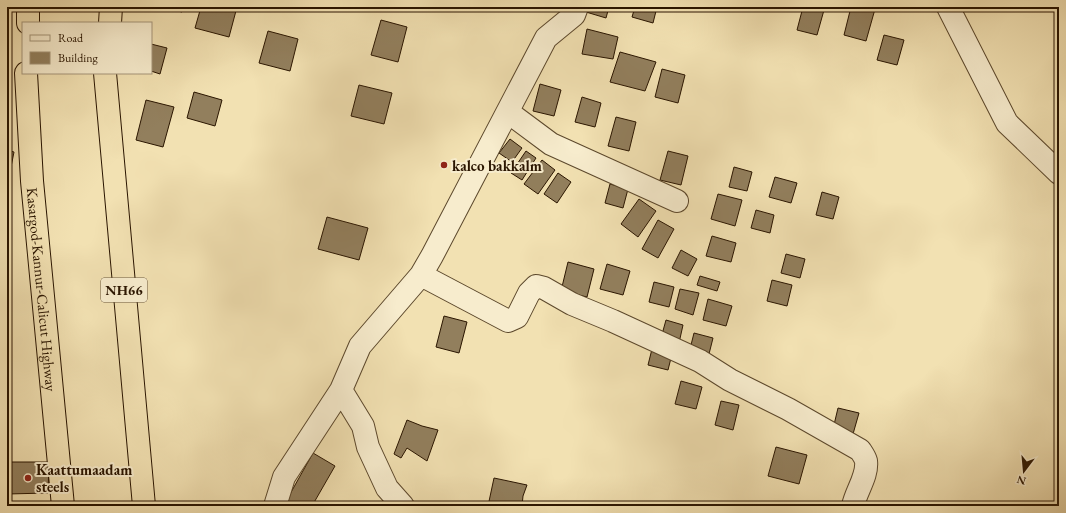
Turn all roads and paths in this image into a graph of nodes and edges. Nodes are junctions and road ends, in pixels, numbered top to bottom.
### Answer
1 (28, 7) edge
2 (111, 7) edge
3 (577, 7) edge
4 (948, 7) edge
5 (28, 22) edge
6 (110, 22) edge
7 (26, 74) edge
8 (106, 74) edge
9 (508, 112) junction
10 (1059, 173) edge
11 (677, 201) dead end
12 (421, 275) junction
13 (342, 390) junction
14 (63, 506) edge
15 (144, 506) edge
16 (275, 506) edge
17 (403, 506) edge
18 (853, 506) edge

1 - 5 highway
2 - 6 highway
3 - 9 street
4 - 10 street
7 - 14 highway, Kasargod-Kannur-Calicut Highway
8 - 15 highway, NH66
9 - 11 street
9 - 12 street
12 - 13 street
12 - 18 street
13 - 16 street
13 - 17 street

